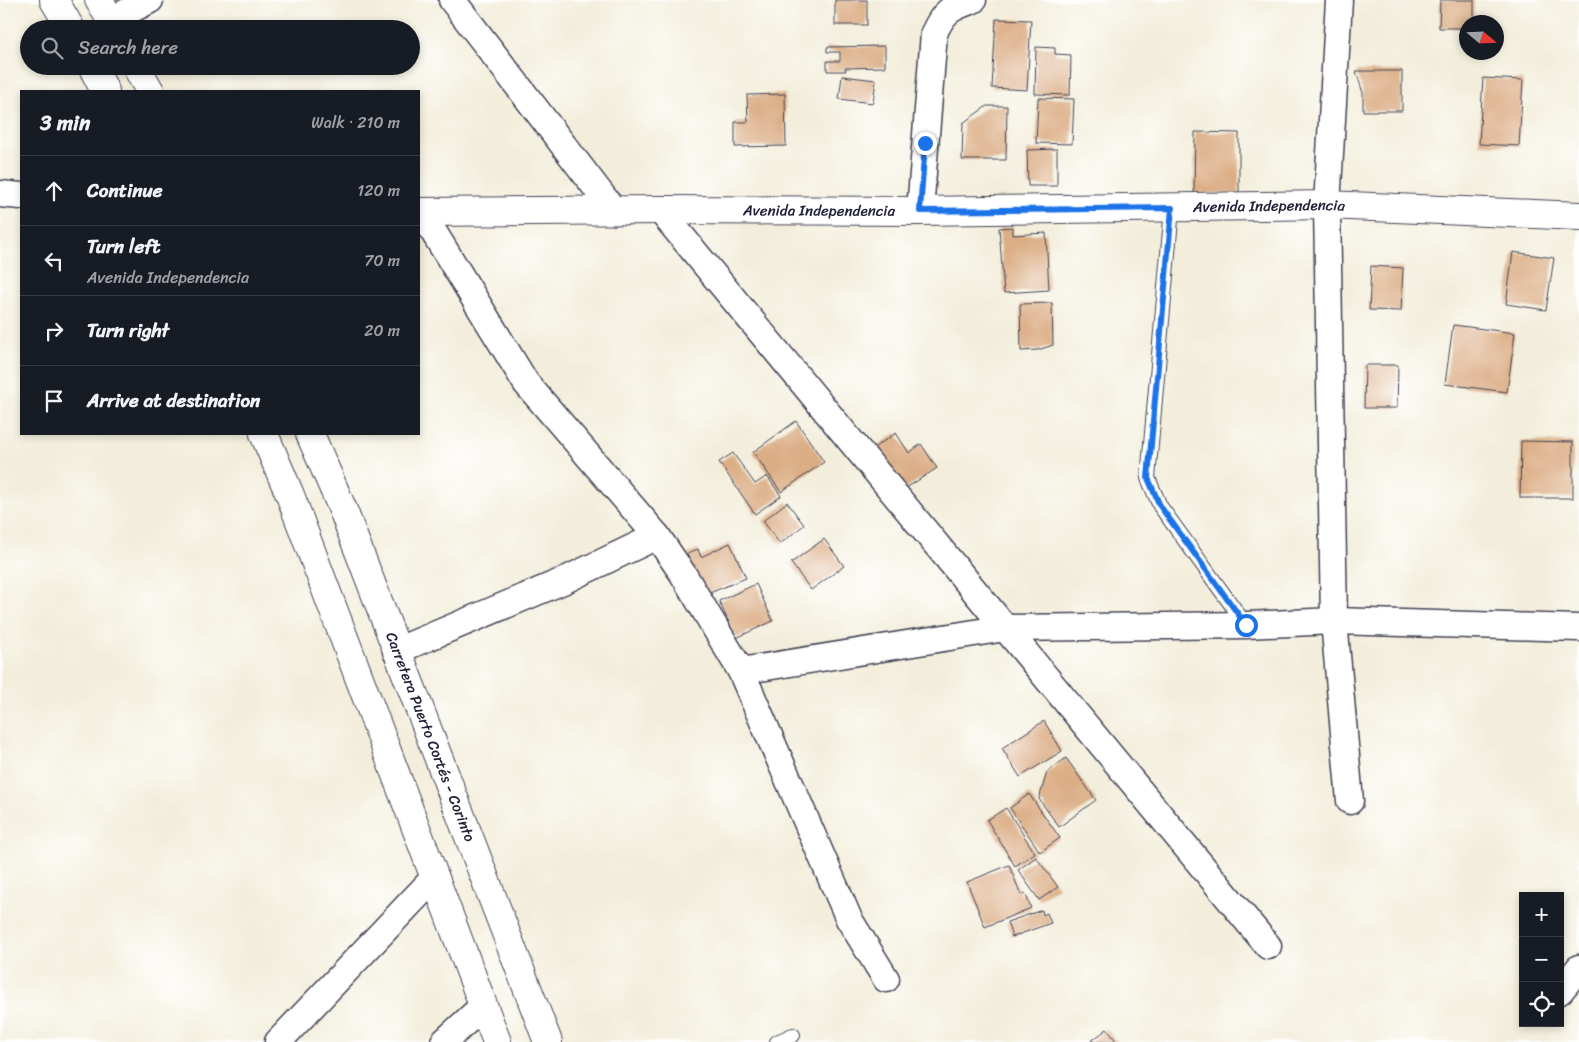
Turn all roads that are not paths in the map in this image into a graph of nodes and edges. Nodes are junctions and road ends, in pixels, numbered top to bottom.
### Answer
1 (54, 0) edge
2 (150, 0) edge
3 (452, 0) edge
4 (973, 0) edge
5 (1339, 0) edge
6 (109, 16) edge
7 (66, 20) edge
8 (97, 75) edge
9 (141, 75) edge
10 (104, 90) edge
11 (149, 90) edge
12 (0, 194) edge
13 (20, 196) edge
14 (1327, 205) junction
15 (1172, 208) junction
16 (614, 210) junction
17 (660, 210) junction
18 (920, 211) junction
19 (420, 213) edge
20 (1579, 216) edge
21 (264, 435) edge
22 (310, 435) edge
23 (657, 536) junction
24 (1334, 621) junction
25 (1246, 625) junction
26 (1006, 628) junction
27 (1579, 628) edge
28 (396, 651) junction
29 (741, 671) junction
30 (1350, 801) dead end
31 (435, 877) junction
32 (1268, 946) dead end
33 (1579, 968) edge
34 (886, 979) dead end
35 (1564, 986) edge
36 (483, 1006) junction
37 (793, 1035) dead end
38 (278, 1042) edge
39 (444, 1042) edge
40 (497, 1042) edge
41 (548, 1042) edge
42 (777, 1042) edge

1 - 7 main road
2 - 6 street
3 - 16 street
4 - 18 street
5 - 14 street
8 - 10 main road
9 - 11 main road
12 - 13 street
14 - 15 main road, Avenida Independencia
14 - 20 main road, Avenida Independencia
14 - 24 street
15 - 18 main road, Avenida Independencia
15 - 25 lane
16 - 17 main road, Avenida Independencia
16 - 19 main road, Avenida Independencia
17 - 18 main road, Avenida Independencia
17 - 26 street
19 - 23 street
21 - 31 main road
22 - 28 main road, Carretera Puerto Cortés - Corinto
23 - 28 street
23 - 29 street
24 - 25 street
24 - 27 street
24 - 30 street
25 - 26 street
26 - 29 street
26 - 32 street
28 - 41 main road, Carretera Puerto Cortés - Corinto
29 - 34 street
31 - 36 main road
31 - 38 street
33 - 35 street
36 - 39 street
36 - 40 main road
37 - 42 lane

